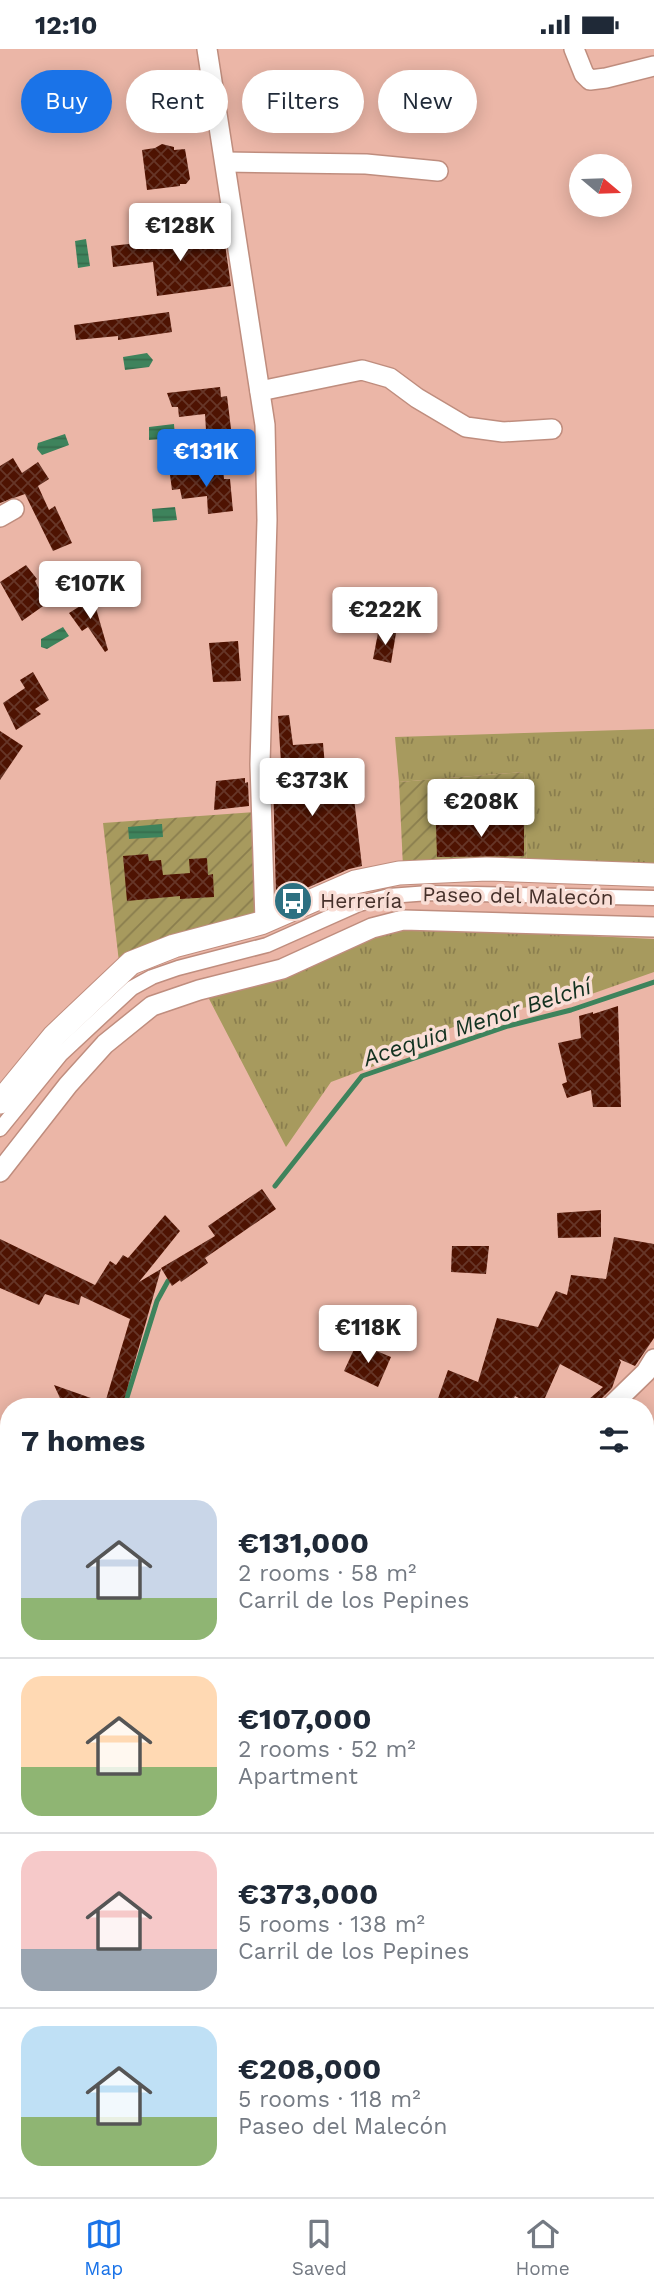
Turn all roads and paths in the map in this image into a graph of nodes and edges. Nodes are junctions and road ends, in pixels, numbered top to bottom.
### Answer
1 (207, 49) edge
2 (574, 49) edge
3 (654, 66) edge
4 (225, 162) junction
5 (438, 171) dead end
6 (260, 391) junction
7 (552, 429) dead end
8 (654, 874) edge
9 (654, 898) edge
10 (265, 921) junction
11 (654, 927) edge
12 (0, 1102) edge
13 (0, 1129) edge
14 (0, 1172) edge
15 (654, 1359) edge
16 (619, 1398) edge

1 - 4 street
2 - 3 street
4 - 5 street
4 - 6 street
6 - 7 street
6 - 10 street
8 - 10 street
9 - 13 street, Paseo del Malecón
10 - 12 street
11 - 14 street
15 - 16 street

